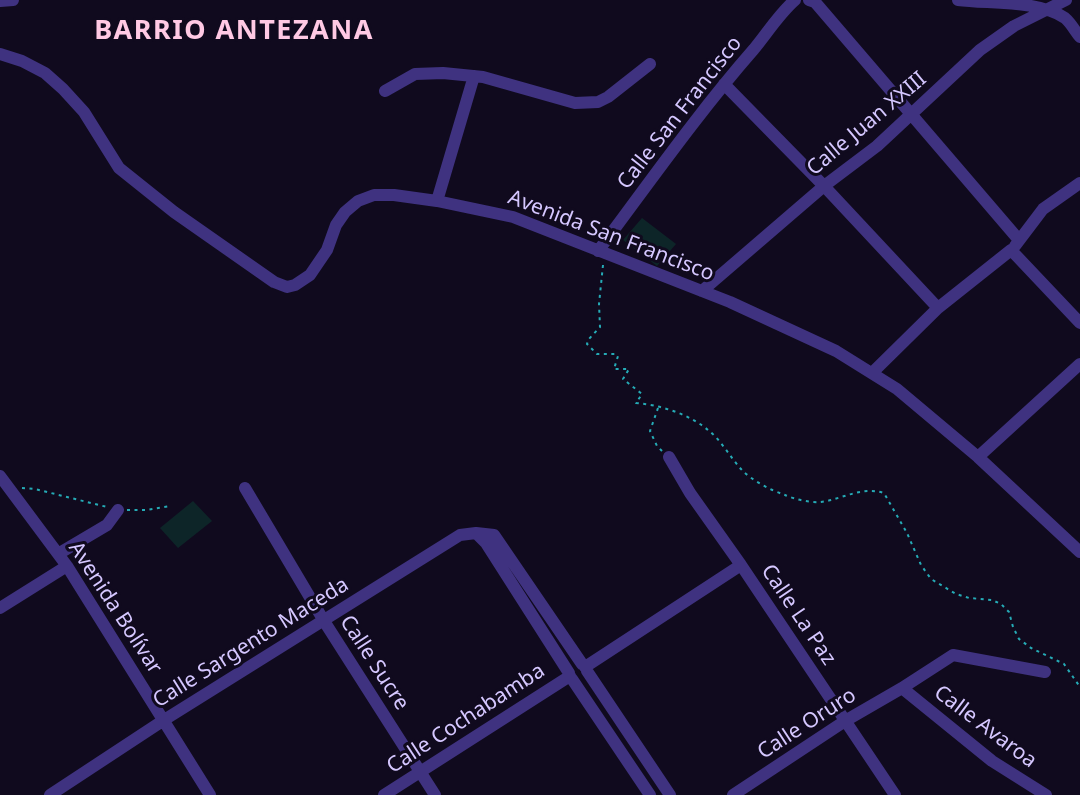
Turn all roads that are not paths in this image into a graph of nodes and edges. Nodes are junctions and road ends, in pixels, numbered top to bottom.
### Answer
1 (13, 0) edge
2 (795, 0) edge
3 (809, 0) edge
4 (958, 0) edge
5 (1066, 0) edge
6 (0, 1) edge
7 (1047, 10) junction
8 (1080, 37) edge
9 (0, 54) edge
10 (650, 64) dead end
11 (474, 76) junction
12 (724, 84) junction
13 (385, 91) dead end
14 (912, 114) junction
15 (1080, 183) edge
16 (824, 186) junction
17 (437, 201) junction
18 (1020, 240) junction
19 (1011, 250) junction
20 (601, 252) junction
21 (702, 291) junction
22 (938, 309) junction
23 (1080, 323) edge
24 (1080, 364) edge
25 (872, 373) junction
26 (669, 457) road end
27 (978, 457) junction
28 (0, 476) edge
29 (245, 488) dead end
30 (118, 510) road end
31 (476, 533) junction
32 (1080, 552) edge
33 (58, 554) junction
34 (741, 565) junction
35 (66, 566) junction
36 (0, 608) edge
37 (324, 621) junction
38 (585, 667) junction
39 (1045, 672) dead end
40 (570, 676) junction
41 (902, 688) junction
42 (164, 720) junction
43 (845, 721) junction
44 (420, 771) junction
45 (50, 795) edge
46 (210, 795) edge
47 (384, 795) edge
48 (435, 795) edge
49 (650, 795) edge
50 (670, 795) edge
51 (734, 795) edge
52 (895, 795) edge
53 (1046, 795) edge

1 - 6 street
2 - 12 street, Calle San Francisco
3 - 14 street
4 - 7 street
5 - 7 street, Calle Juan XXIII
7 - 8 street
7 - 14 street, Calle Juan XXIII
9 - 17 street, Avenida San Francisco
10 - 11 street
11 - 13 street
11 - 17 street
12 - 16 street
12 - 20 street, Calle San Francisco
14 - 16 street, Calle Juan XXIII
14 - 18 street
15 - 18 street
16 - 21 street, Calle Juan XXIII
16 - 22 street
17 - 20 street, Avenida San Francisco
18 - 19 street
19 - 22 street
19 - 23 street
20 - 21 street, Avenida San Francisco
21 - 25 street, Avenida San Francisco
22 - 25 street
24 - 27 street
25 - 27 street, Avenida San Francisco
26 - 34 street, Calle La Paz
27 - 32 street, Avenida San Francisco
28 - 33 street, Avenida Bolívar
29 - 37 street, Calle Sucre
30 - 33 street
31 - 37 street, Calle Sargento Maceda
31 - 38 street
31 - 40 street
33 - 35 street, Avenida Bolívar
34 - 38 street
34 - 43 street, Calle La Paz
35 - 36 street
35 - 42 street, Avenida Bolívar
37 - 42 street, Calle Sargento Maceda
37 - 44 street, Calle Sucre
38 - 40 street, Calle Cochabamba
38 - 50 street
39 - 41 street, Calle Oruro
40 - 44 street, Calle Cochabamba
40 - 49 street
41 - 43 street, Calle Oruro
41 - 53 street, Calle Avaroa
42 - 45 street, Calle Sargento Maceda
42 - 46 street, Avenida Bolívar
43 - 51 street, Calle Oruro
43 - 52 street, Calle La Paz
44 - 47 street, Calle Cochabamba
44 - 48 street, Calle Sucre

